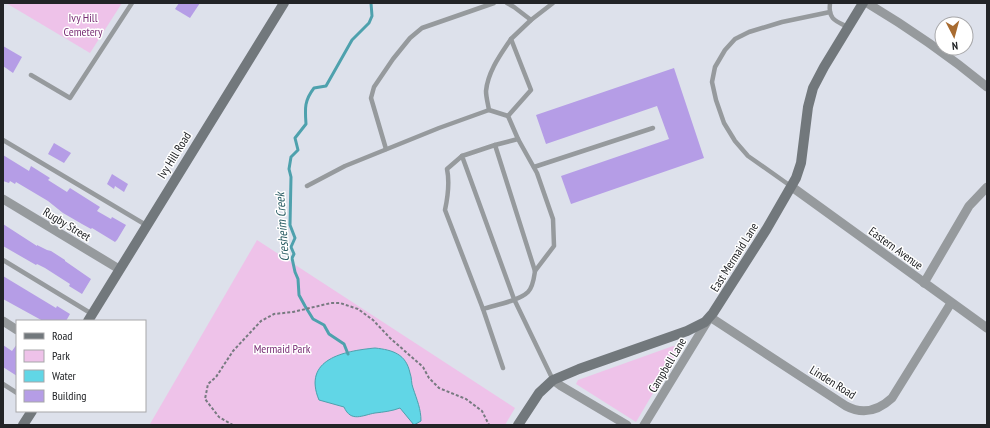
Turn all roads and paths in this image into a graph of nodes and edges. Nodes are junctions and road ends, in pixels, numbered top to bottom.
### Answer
1 (132, 3) edge
2 (284, 3) edge
3 (494, 3) edge
4 (507, 3) edge
5 (553, 3) edge
6 (830, 3) edge
7 (863, 3) edge
8 (867, 3) edge
9 (830, 12) junction
10 (530, 20) junction
11 (848, 27) junction
12 (511, 39) junction
13 (31, 75) dead end
14 (987, 87) edge
15 (489, 110) junction
16 (508, 116) junction
17 (653, 128) dead end
18 (518, 139) junction
19 (3, 140) edge
20 (495, 145) junction
21 (386, 149) junction
22 (462, 156) junction
23 (534, 167) junction
24 (307, 186) dead end
25 (792, 187) junction
26 (987, 187) edge
27 (3, 200) edge
28 (146, 225) junction
29 (3, 260) edge
30 (119, 269) junction
31 (535, 271) junction
32 (924, 283) junction
33 (514, 299) junction
34 (951, 303) junction
35 (482, 309) junction
36 (90, 317) edge
37 (710, 317) junction
38 (3, 321) edge
39 (987, 328) edge
40 (16, 329) edge
41 (502, 368) dead end
42 (554, 380) junction
43 (3, 384) edge
44 (16, 392) edge
45 (31, 412) edge
46 (23, 425) edge
47 (233, 425) edge
48 (489, 425) edge
49 (518, 425) edge
50 (627, 425) edge
51 (644, 425) edge

1 - 13 lane
2 - 28 main road, Ivy Hill Road
3 - 21 lane
4 - 10 lane
5 - 10 lane
6 - 9 lane
7 - 11 main road, East Mermaid Lane
8 - 14 street
9 - 11 lane
9 - 25 lane
10 - 12 lane
11 - 25 main road, East Mermaid Lane
12 - 15 lane
12 - 16 lane
15 - 16 lane
15 - 21 lane
16 - 18 lane
17 - 23 lane
18 - 20 lane
18 - 23 lane
19 - 28 lane
20 - 22 lane
20 - 31 lane
21 - 24 lane
22 - 33 lane
22 - 35 lane
23 - 31 lane
25 - 32 street, Eastern Avenue
25 - 37 main road, East Mermaid Lane
26 - 32 street
27 - 30 street, Rugby Street
28 - 30 main road, Ivy Hill Road
29 - 36 lane
30 - 36 main road, Ivy Hill Road
31 - 33 lane
32 - 34 street, Eastern Avenue
33 - 35 lane
33 - 42 lane
34 - 37 street, Linden Road
34 - 39 street, Eastern Avenue
35 - 41 lane
37 - 42 main road, East Mermaid Lane
37 - 51 street, Campbell Lane
38 - 40 street
42 - 49 main road, East Mermaid Lane
42 - 50 street
43 - 44 lane
45 - 46 main road
47 - 48 path

